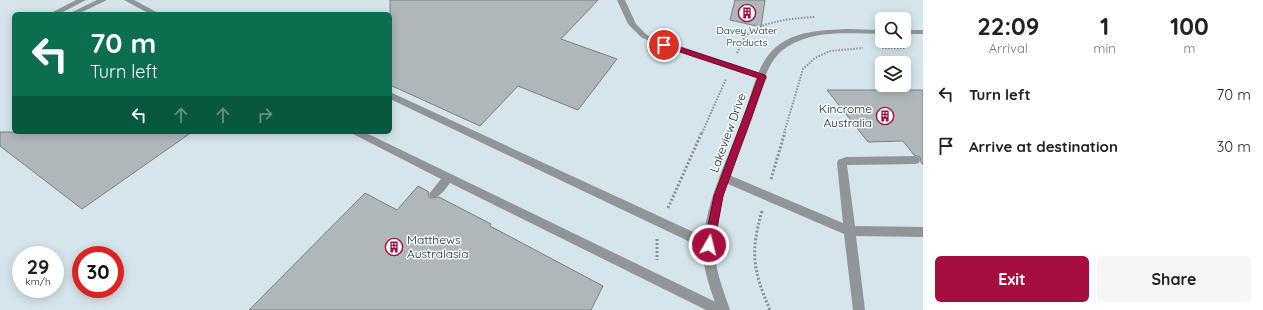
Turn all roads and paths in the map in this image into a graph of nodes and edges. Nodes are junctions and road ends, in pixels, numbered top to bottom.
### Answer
1 (82, 0) edge
2 (102, 0) edge
3 (128, 0) edge
4 (621, 0) edge
5 (56, 12) edge
6 (76, 12) edge
7 (152, 12) edge
8 (875, 32) edge
9 (911, 32) edge
10 (923, 32) edge
11 (870, 48) dead end
12 (763, 77) junction
13 (392, 96) edge
14 (360, 134) edge
15 (915, 160) dead end
16 (449, 178) junction
17 (725, 178) junction
18 (434, 194) dead end
19 (767, 196) junction
20 (850, 230) junction
21 (923, 232) edge
22 (709, 245) junction
23 (719, 310) edge
24 (724, 310) edge
25 (770, 310) edge
26 (859, 310) edge

1 - 5 street
2 - 6 street
3 - 7 street
4 - 12 street
8 - 12 street, Lakeview Drive
9 - 10 street
11 - 19 path
12 - 17 street, Lakeview Drive
13 - 22 street
14 - 16 street
15 - 20 street
16 - 18 street
16 - 23 street
17 - 19 street
17 - 22 street, Lakeview Drive
19 - 20 street
19 - 25 path
20 - 21 street
20 - 26 street
22 - 24 street, Lakeview Drive

